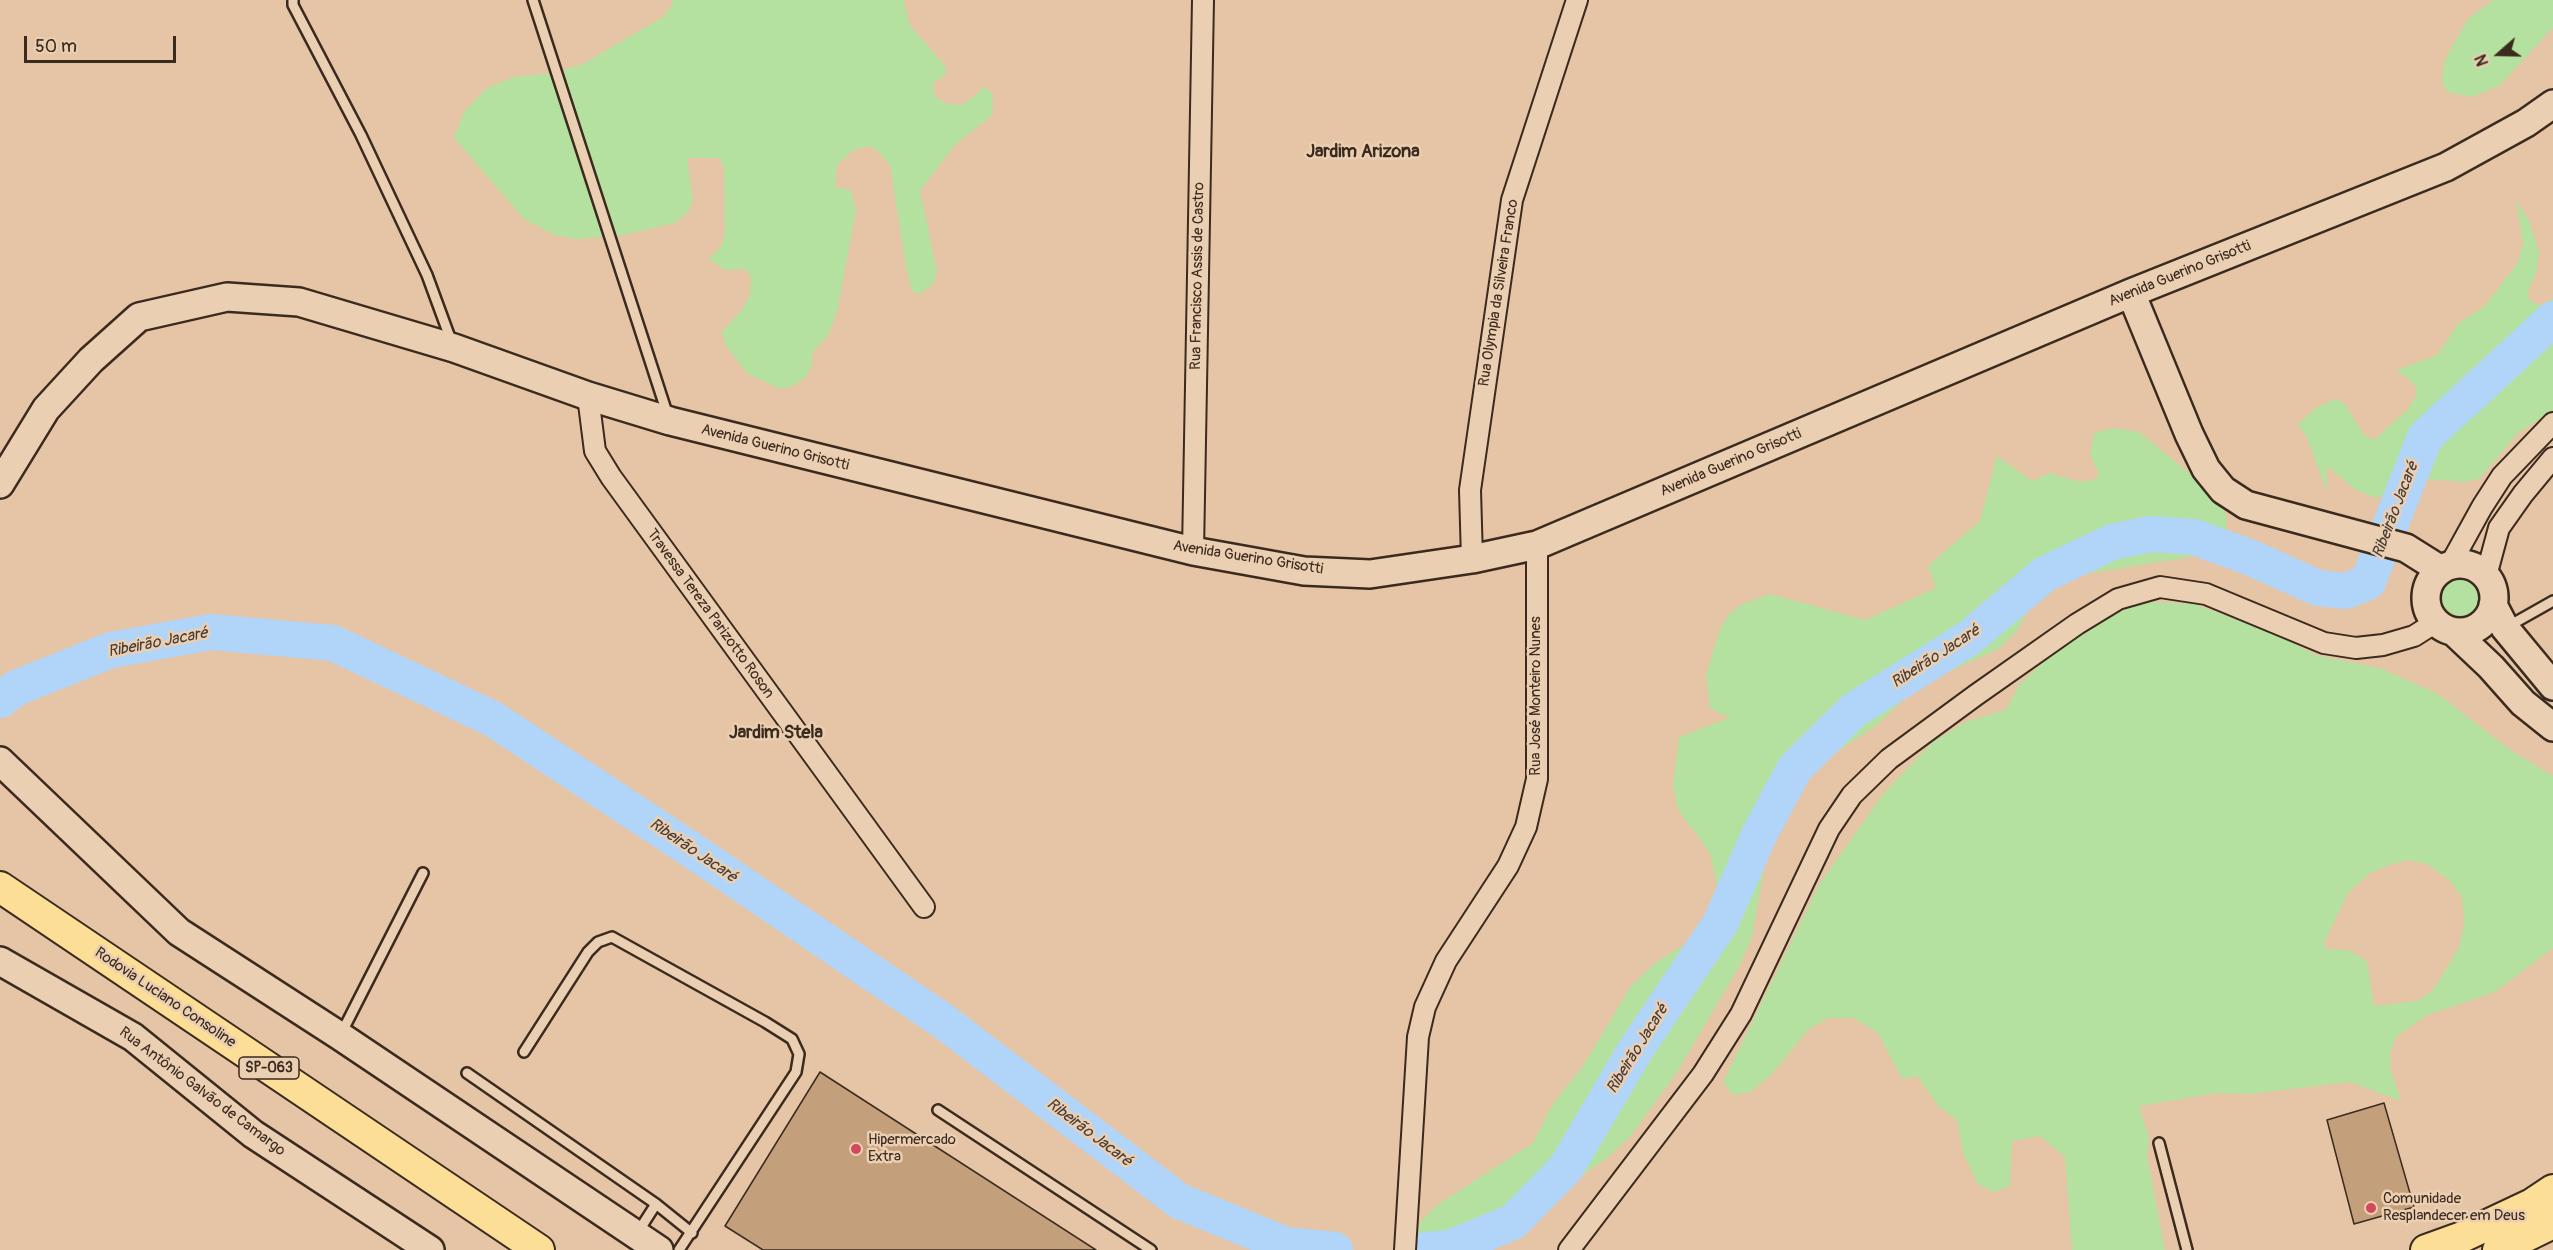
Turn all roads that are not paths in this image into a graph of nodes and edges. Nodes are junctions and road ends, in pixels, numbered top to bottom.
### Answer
1 (293, 0) edge
2 (533, 0) edge
3 (1203, 0) edge
4 (1577, 0) edge
5 (2553, 104) edge
6 (2132, 293) junction
7 (454, 348) junction
8 (588, 396) junction
9 (670, 421) junction
10 (2553, 423) edge
11 (2553, 459) edge
12 (0, 484) edge
13 (1537, 545) junction
14 (1193, 551) junction
15 (1472, 559) junction
16 (2445, 568) junction
17 (2486, 576) junction
18 (2553, 601) edge
19 (2499, 616) junction
20 (2445, 627) junction
21 (2553, 686) edge
22 (2553, 727) edge
23 (0, 761) edge
24 (423, 873) dead end
25 (0, 887) edge
26 (924, 907) dead end
27 (0, 961) edge
28 (340, 1036) junction
29 (524, 1053) dead end
30 (467, 1073) dead end
31 (938, 1110) dead end
32 (2159, 1143) dead end
33 (2553, 1190) edge
34 (656, 1204) junction
35 (2553, 1223) edge
36 (692, 1233) junction
37 (636, 1234) junction
38 (1405, 1246) edge
39 (430, 1250) edge
40 (539, 1250) edge
41 (659, 1250) edge
42 (679, 1250) edge
43 (1152, 1250) edge
44 (1569, 1250) edge
45 (2187, 1250) edge
46 (2426, 1250) edge
47 (2498, 1250) edge

1 - 7 lane
2 - 9 lane
3 - 14 street, Rua Francisco Assis de Castro
4 - 15 street, Rua Olympia da Silveira Franco
5 - 6 main road, Avenida Guerino Grisotti
6 - 13 main road, Avenida Guerino Grisotti
6 - 16 main road
7 - 8 main road, Avenida Guerino Grisotti
7 - 12 main road, Avenida Guerino Grisotti
8 - 9 main road, Avenida Guerino Grisotti
8 - 26 street, Travessa Tereza Parizotto Roson
9 - 14 main road, Avenida Guerino Grisotti
10 - 16 street
11 - 17 street
13 - 15 main road, Avenida Guerino Grisotti
13 - 38 street, Rua José Monteiro Nunes
14 - 15 main road, Avenida Guerino Grisotti
16 - 17 main road
16 - 20 main road
17 - 19 main road
18 - 19 lane
19 - 20 main road
19 - 21 main road
20 - 22 main road
20 - 44 street
23 - 28 main road
24 - 28 lane
25 - 40 main road, Rodovia Luciano Consoline / SP-063
27 - 39 main road, Rua Antônio Galvão de Camargo
28 - 37 main road
29 - 36 lane
30 - 34 lane
31 - 43 lane
32 - 45 lane
33 - 46 main road
34 - 36 lane
34 - 37 lane
35 - 47 main road
36 - 42 lane
37 - 41 main road

